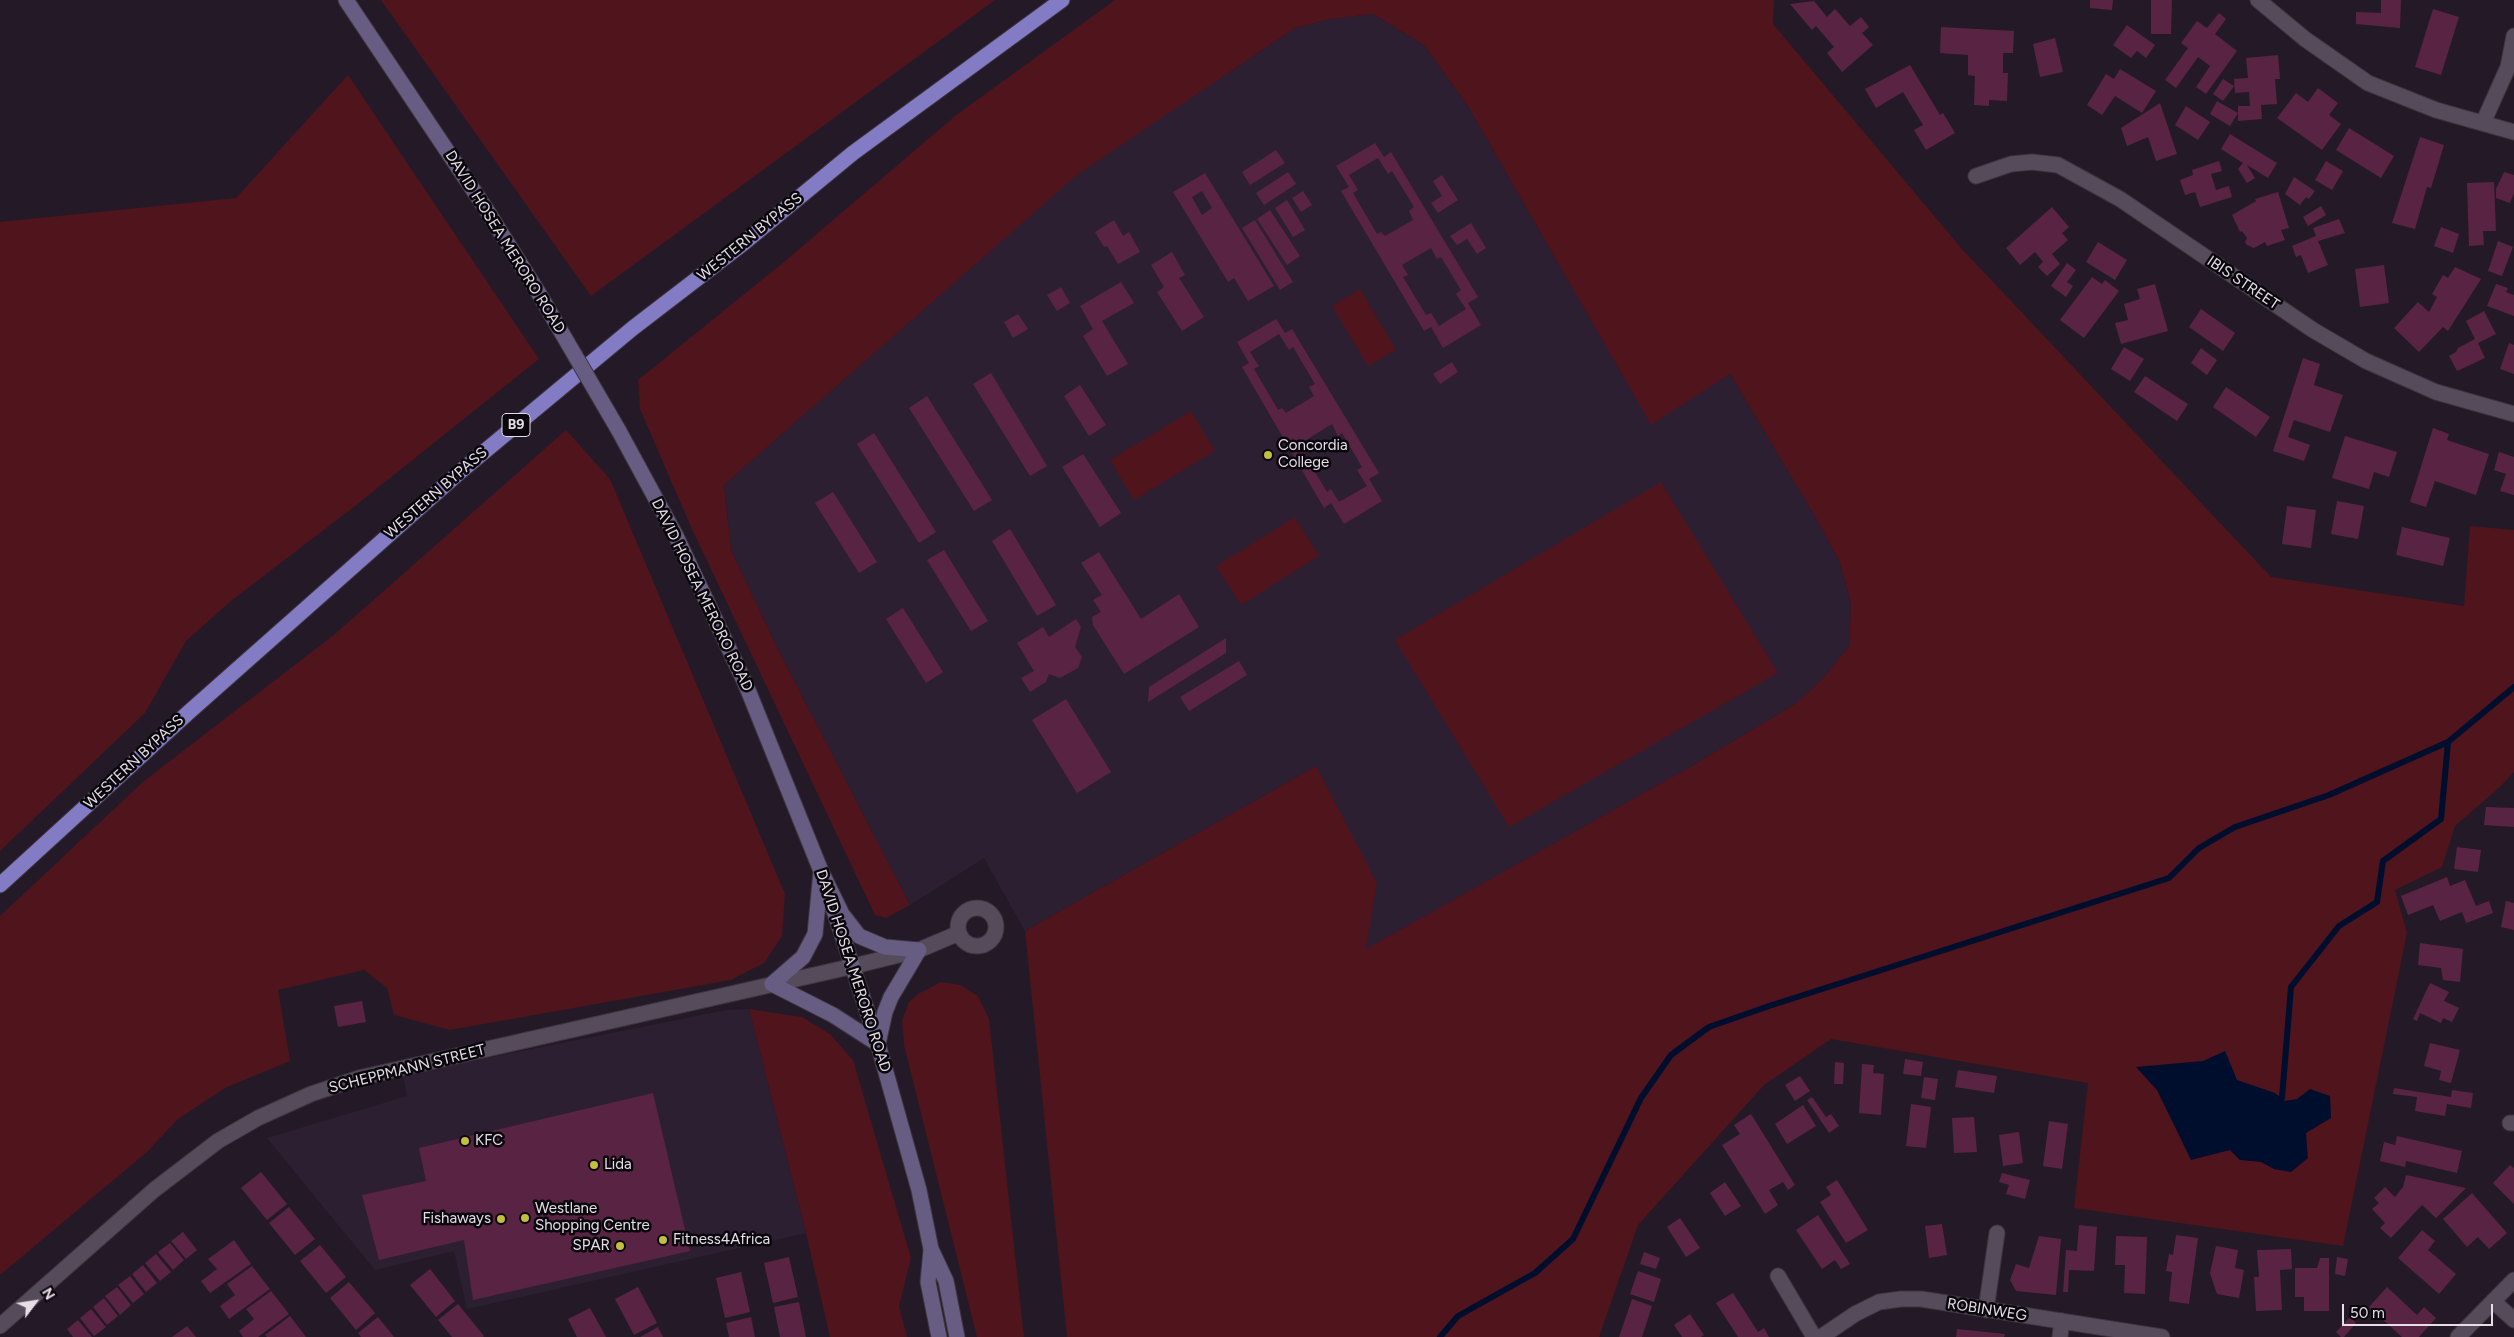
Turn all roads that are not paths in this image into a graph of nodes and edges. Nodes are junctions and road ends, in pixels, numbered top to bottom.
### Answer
1 (346, 0) edge
2 (1062, 0) edge
3 (2258, 0) edge
4 (2514, 36) edge
5 (2483, 123) junction
6 (2514, 132) edge
7 (1976, 176) dead end
8 (2514, 414) edge
9 (820, 871) junction
10 (0, 885) edge
11 (959, 934) dead end
12 (919, 950) junction
13 (854, 966) junction
14 (772, 984) junction
15 (878, 1044) junction
16 (1997, 1233) dead end
17 (931, 1249) junction
18 (1778, 1276) dead end
19 (2514, 1280) edge
20 (2493, 1301) junction
21 (1986, 1310) junction
22 (2514, 1320) edge
23 (2062, 1321) junction
24 (0, 1326) edge
25 (939, 1337) edge
26 (957, 1337) edge
27 (1814, 1337) edge
28 (1821, 1337) edge
29 (2060, 1337) edge
30 (2162, 1337) edge
31 (2458, 1337) edge

1 - 9 main road, DAVID HOSEA MERORO ROAD, bridge
2 - 10 highway, WESTERN BYPASS / B9
3 - 5 street
4 - 5 street
5 - 6 street
7 - 8 street, IBIS STREET
9 - 12 main road
9 - 13 main road, DAVID HOSEA MERORO ROAD
9 - 14 main road
11 - 12 street, SCHEPPMANN STREET
12 - 13 street, SCHEPPMANN STREET
12 - 15 main road
13 - 14 street, SCHEPPMANN STREET
13 - 15 main road, DAVID HOSEA MERORO ROAD
14 - 15 main road
14 - 24 street, SCHEPPMANN STREET
15 - 17 main road, DAVID HOSEA MERORO ROAD
16 - 21 street
17 - 25 main road, DAVID HOSEA MERORO ROAD
17 - 26 main road, DAVID HOSEA MERORO ROAD
18 - 27 street
19 - 20 street
20 - 22 street
20 - 31 street
21 - 23 street, ROBINWEG
21 - 28 street, ROBINWEG
23 - 29 street
23 - 30 street, ROBINWEG

